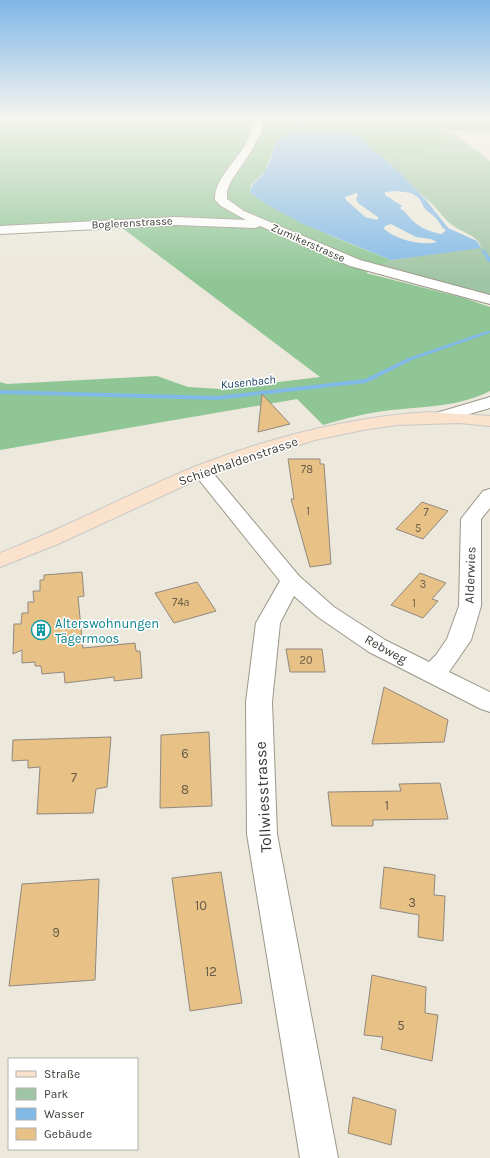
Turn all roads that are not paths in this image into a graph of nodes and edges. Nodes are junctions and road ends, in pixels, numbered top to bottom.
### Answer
1 (233, 172) edge
2 (264, 224) junction
3 (0, 230) edge
4 (490, 300) edge
5 (490, 402) edge
6 (442, 418) junction
7 (490, 421) edge
8 (201, 471) junction
9 (490, 495) edge
10 (0, 561) edge
11 (291, 582) junction
12 (432, 674) junction
13 (490, 703) edge
14 (319, 1158) edge

1 - 2 street, Zumikerstrasse
2 - 3 street, Boglerenstrasse
2 - 4 street, Zumikerstrasse
5 - 6 street
6 - 7 main road, Schiedhaldenstrasse
6 - 8 main road, Schiedhaldenstrasse
8 - 10 main road, Schiedhaldenstrasse
8 - 11 street
9 - 12 street, Alderwies
11 - 12 street, Rebweg
11 - 14 street, Tollwiesstrasse
12 - 13 street, Rebweg

